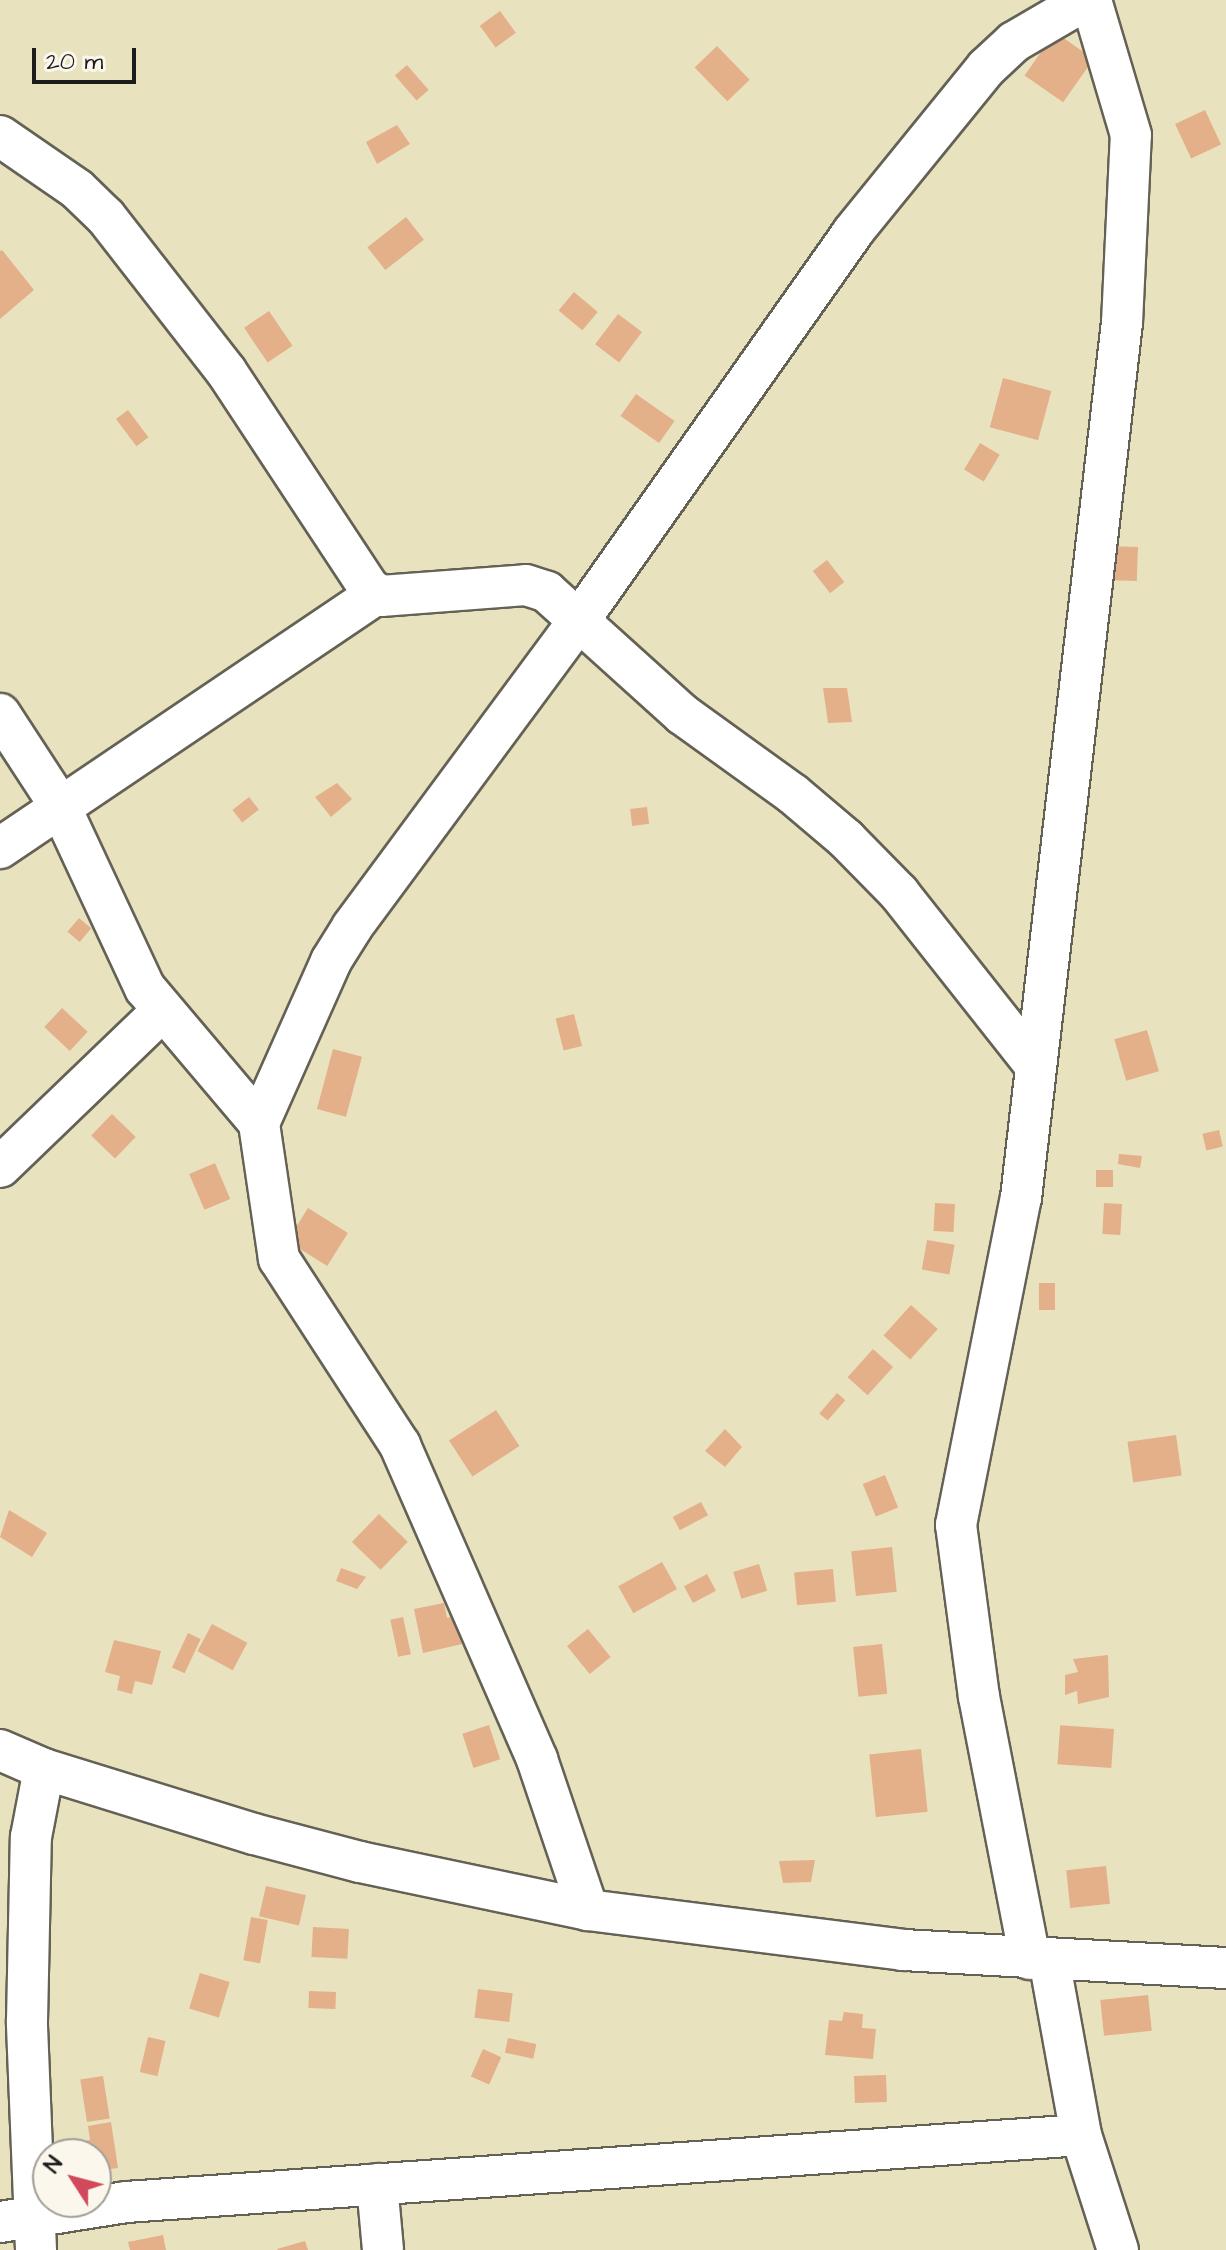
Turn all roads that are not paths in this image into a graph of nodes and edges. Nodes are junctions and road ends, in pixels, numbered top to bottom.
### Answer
1 (1088, 0) edge
2 (0, 136) edge
3 (376, 594) junction
4 (578, 622) junction
5 (0, 714) edge
6 (60, 806) junction
7 (0, 848) edge
8 (161, 1012) junction
9 (1035, 1065) junction
10 (259, 1123) junction
11 (0, 1167) edge
12 (0, 1750) edge
13 (44, 1769) junction
14 (588, 1910) junction
15 (1039, 1959) junction
16 (1226, 1968) edge
17 (1081, 2135) junction
18 (377, 2184) junction
19 (23, 2230) edge
20 (383, 2250) edge
21 (1118, 2250) edge

1 - 4 street
1 - 9 street
2 - 3 street
3 - 4 street
3 - 6 street
4 - 9 street
4 - 10 street
5 - 6 street
6 - 7 street
6 - 8 street
8 - 10 street
8 - 11 street
9 - 15 street
10 - 14 street
12 - 13 street
13 - 14 street
13 - 19 street
14 - 15 street
15 - 16 street
15 - 17 street
17 - 18 street
17 - 21 street
18 - 19 street
18 - 20 street

